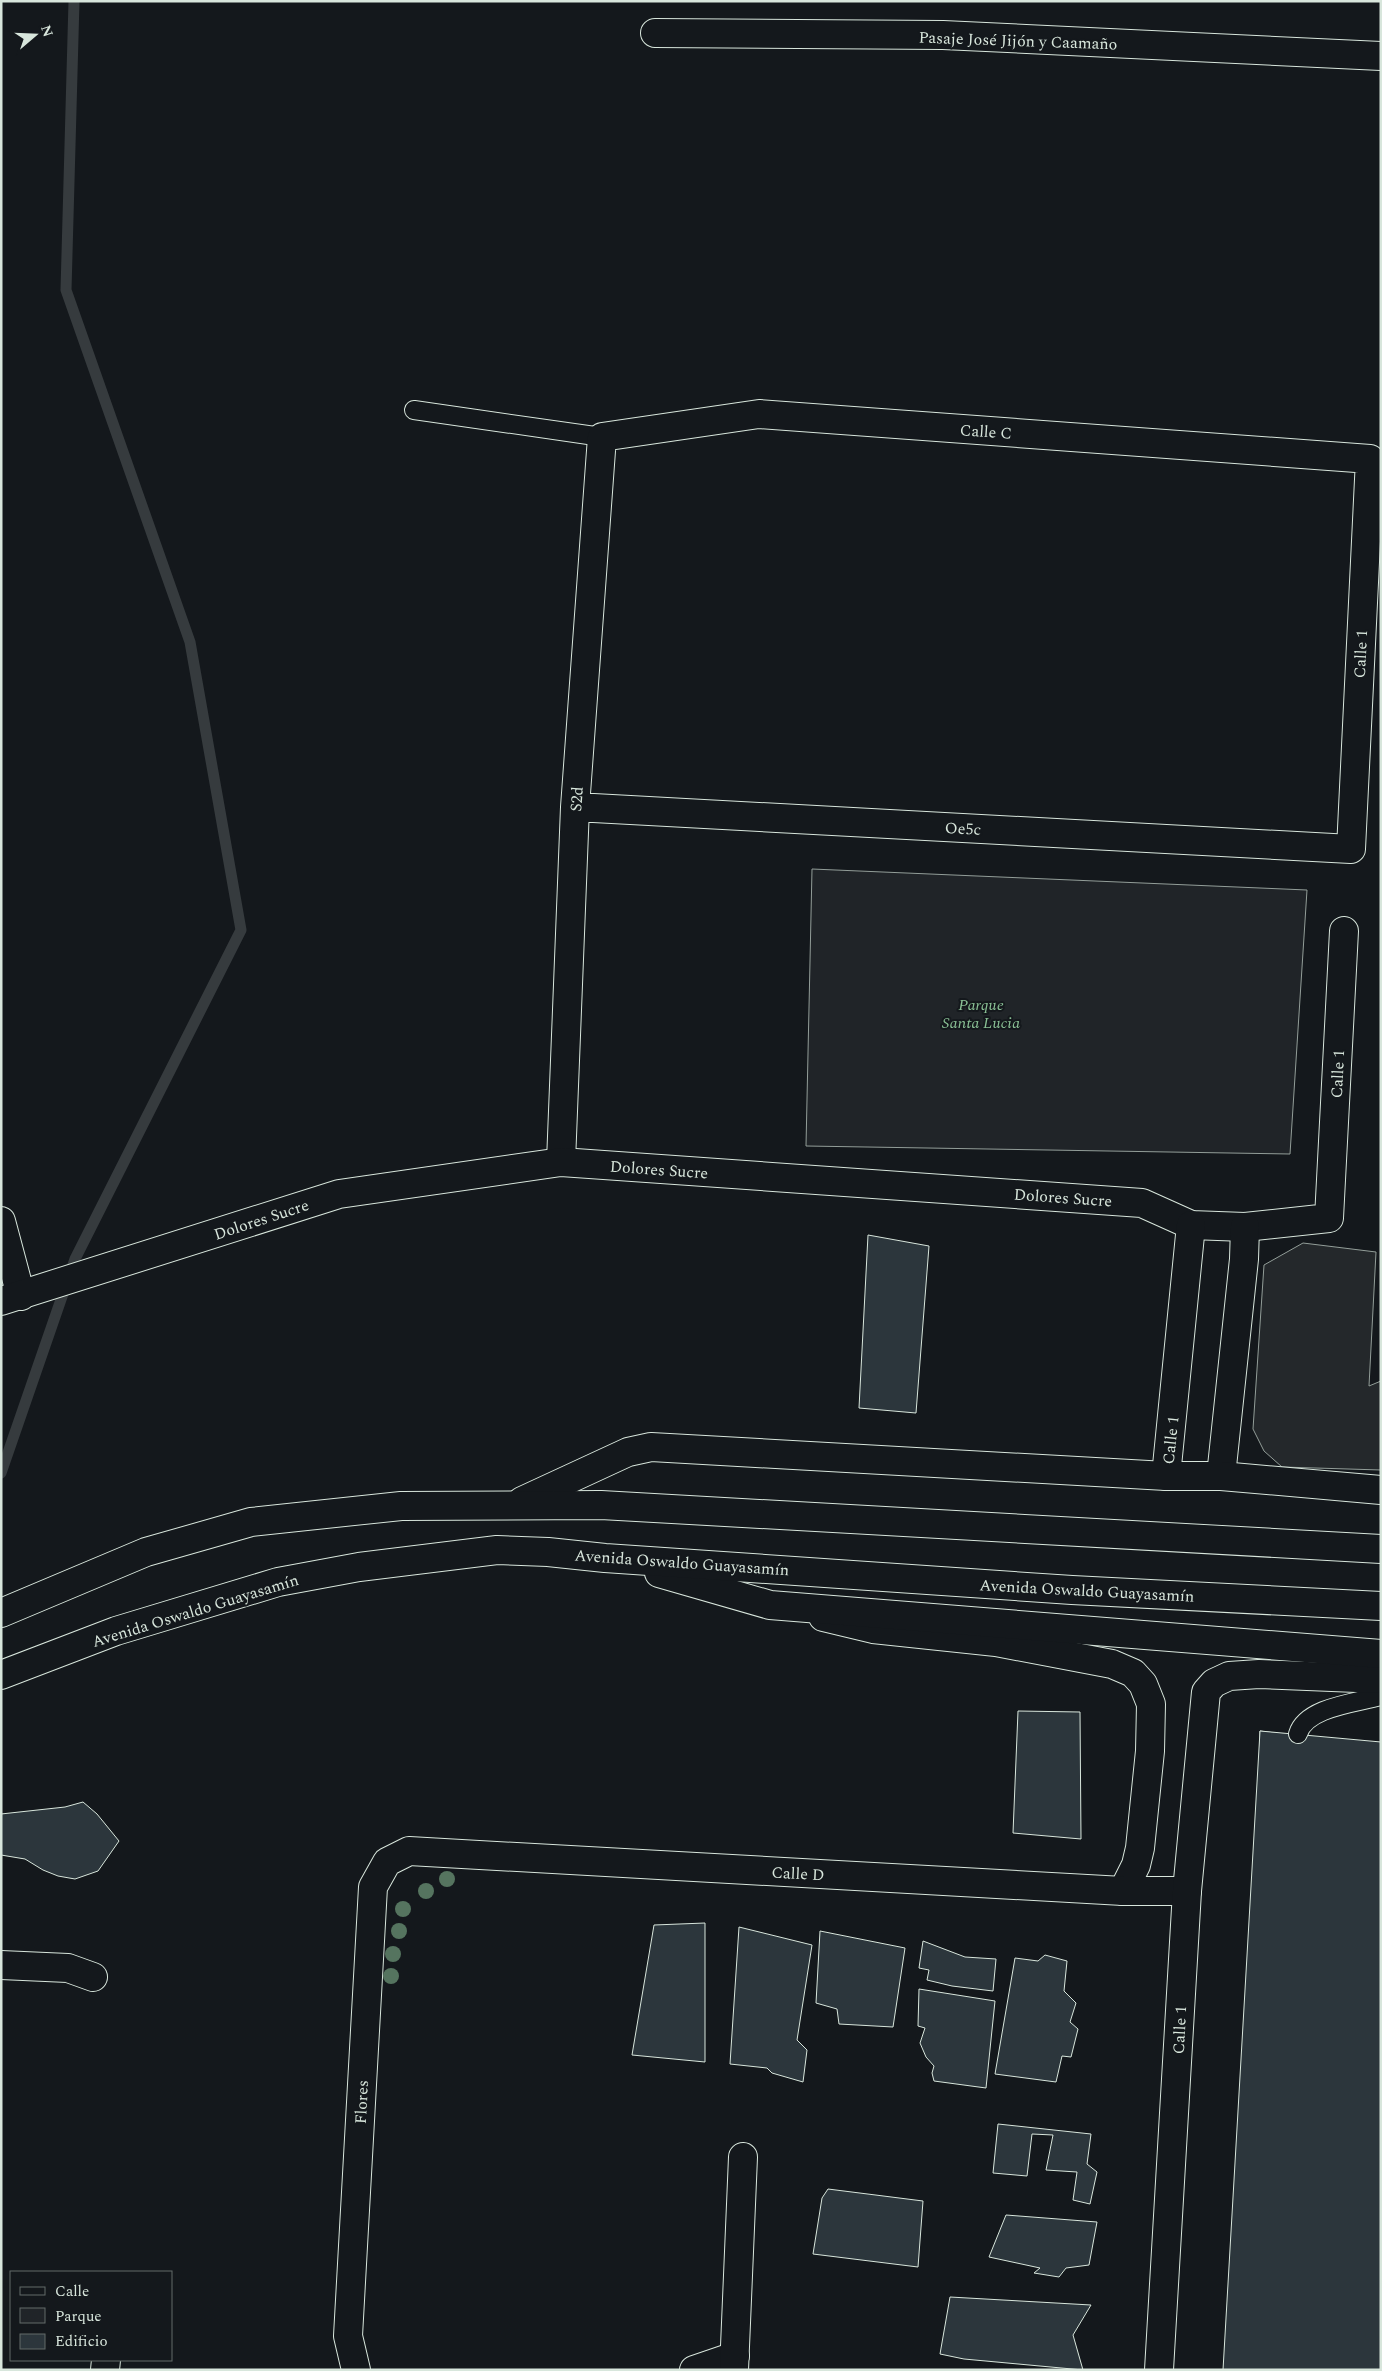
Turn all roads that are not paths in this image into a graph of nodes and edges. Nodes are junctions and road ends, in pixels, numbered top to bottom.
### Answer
1 (655, 33) dead end
2 (1381, 56) edge
3 (414, 410) dead end
4 (602, 437) junction
5 (1370, 459) joint
6 (576, 807) junction
7 (1351, 849) joint
8 (1344, 931) dead end
9 (561, 1162) junction
10 (1329, 1218) joint
11 (1, 1222) edge
12 (1191, 1225) junction
13 (1245, 1227) junction
14 (11, 1299) edge
15 (1166, 1476) junction
16 (1221, 1476) junction
17 (1381, 1490) edge
18 (514, 1505) junction
19 (1381, 1549) edge
20 (605, 1558) junction
21 (770, 1605) junction
22 (1381, 1606) edge
23 (1, 1613) edge
24 (1381, 1654) edge
25 (1, 1675) edge
26 (1381, 1680) edge
27 (1381, 1696) edge
28 (1298, 1734) dead end
29 (409, 1851) joint
30 (1123, 1891) junction
31 (1188, 1891) junction
32 (1, 1965) edge
33 (93, 1976) dead end
34 (743, 2157) dead end
35 (735, 2363) edge
36 (356, 2370) edge
37 (694, 2370) edge
38 (1159, 2370) edge

1 - 2 street, Pasaje José Jijón y Caamaño
3 - 4 lane
4 - 5 street, Calle C
4 - 6 street, S2d
5 - 7 street, Calle 1
6 - 7 street, Oe5c
6 - 9 street, S2d
8 - 10 street, Calle 1
9 - 12 street, Dolores Sucre
9 - 14 street, Dolores Sucre
10 - 13 street, Dolores Sucre
11 - 14 street
12 - 13 street, Dolores Sucre
12 - 15 street, Calle 1
13 - 16 street
15 - 16 street
15 - 18 street
16 - 17 street
18 - 19 street
18 - 23 street
20 - 21 street
20 - 22 street, Avenida Oswaldo Guayasamín
20 - 25 street, Avenida Oswaldo Guayasamín
21 - 24 street
21 - 30 street
26 - 31 street, Calle 1
27 - 28 lane
29 - 30 street, Calle D
29 - 36 street, Flores
30 - 31 street, Calle D
31 - 38 street, Calle 1
32 - 33 street
34 - 35 street
35 - 37 street

